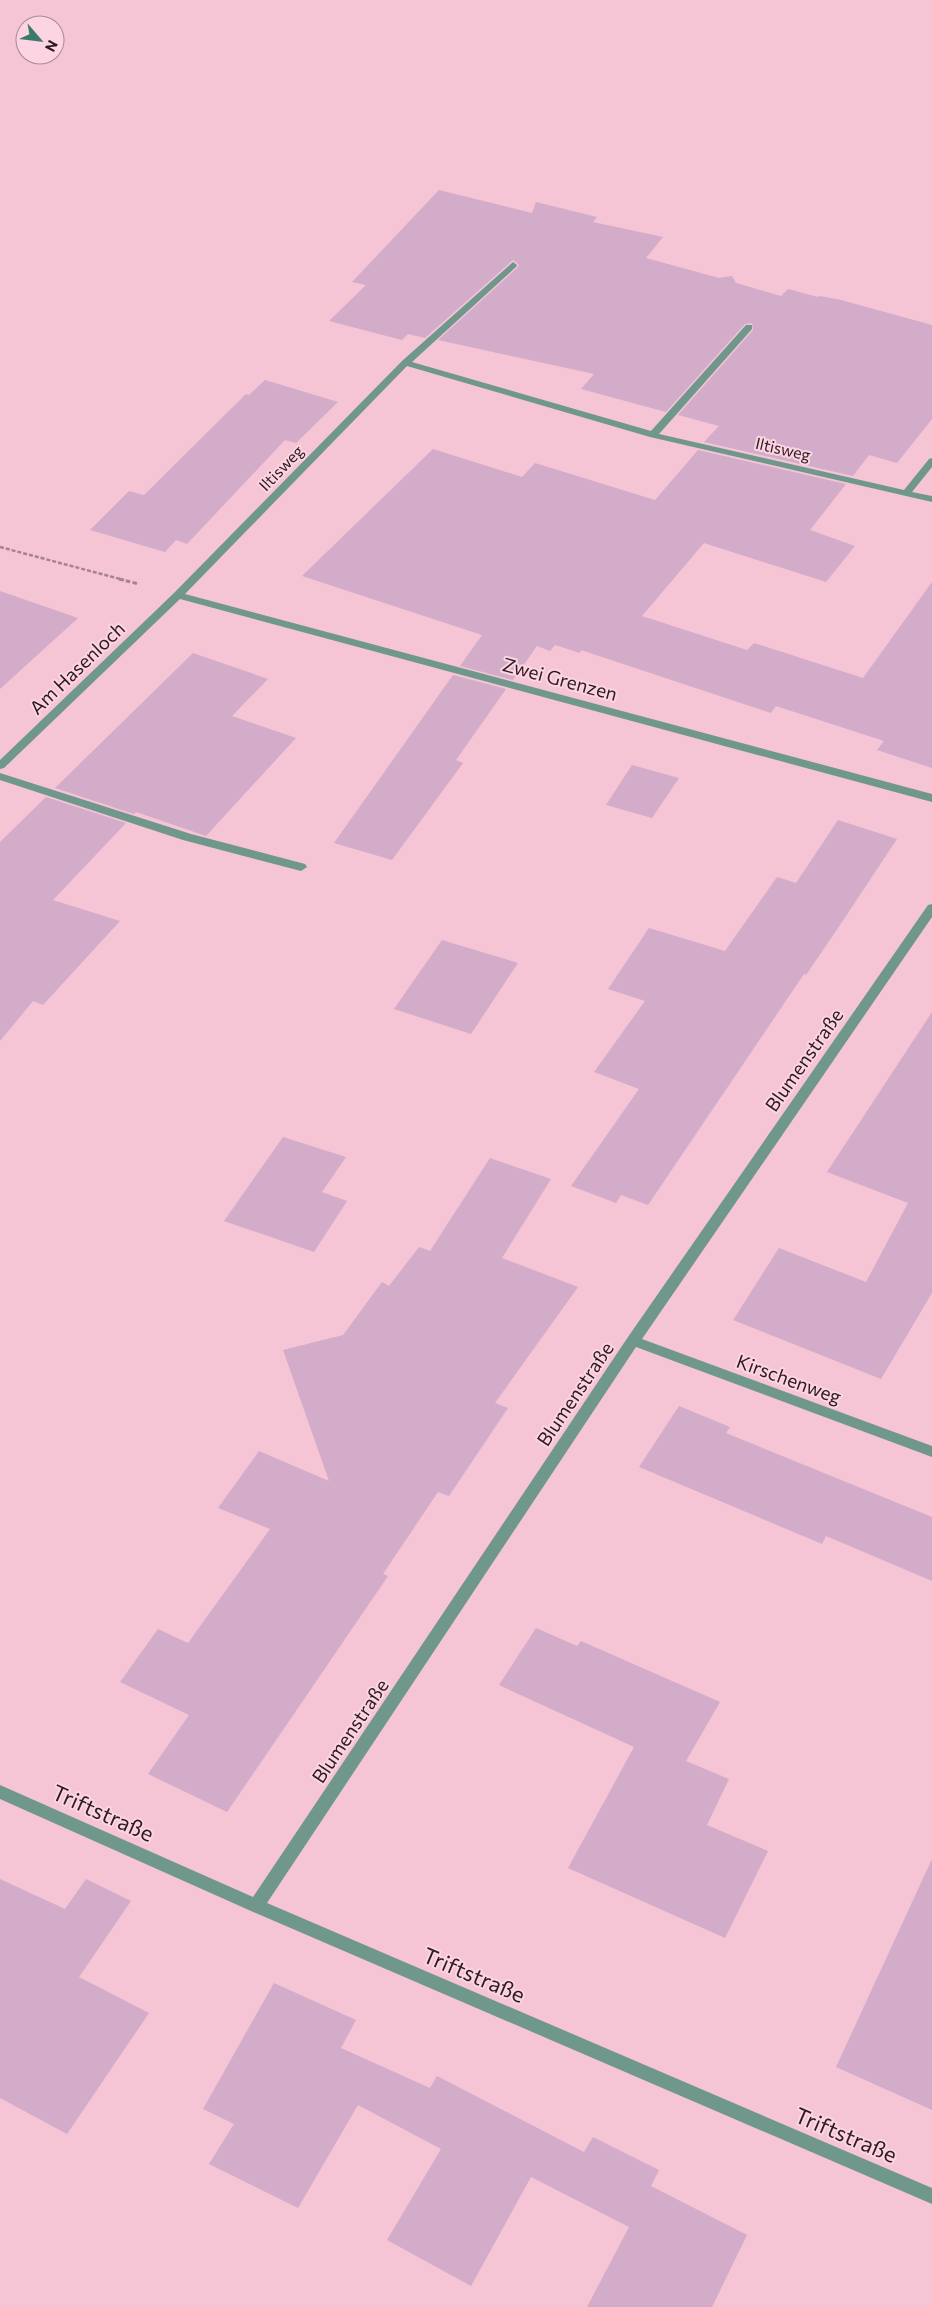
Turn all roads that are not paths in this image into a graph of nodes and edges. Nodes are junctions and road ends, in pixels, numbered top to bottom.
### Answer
1 (513, 265) dead end
2 (749, 327) dead end
3 (405, 363) junction
4 (652, 435) junction
5 (932, 461) edge
6 (906, 493) junction
7 (932, 499) edge
8 (178, 595) junction
9 (0, 766) edge
10 (0, 776) edge
11 (932, 798) edge
12 (301, 867) dead end
13 (932, 908) edge
14 (633, 1341) junction
15 (932, 1452) edge
16 (0, 1792) edge
17 (256, 1906) junction
18 (932, 2196) edge

1 - 3 street, Iltisweg
2 - 4 street
3 - 4 street, Iltisweg
3 - 8 street, Iltisweg
4 - 6 street, Iltisweg
5 - 6 street
6 - 7 street, Iltisweg
8 - 9 street, Am Hasenloch
8 - 11 street, Zwei Grenzen
10 - 12 street
13 - 14 street, Blumenstraße
14 - 15 street, Kirschenweg
14 - 17 street, Blumenstraße
16 - 17 street, Triftstraße
17 - 18 street, Triftstraße

